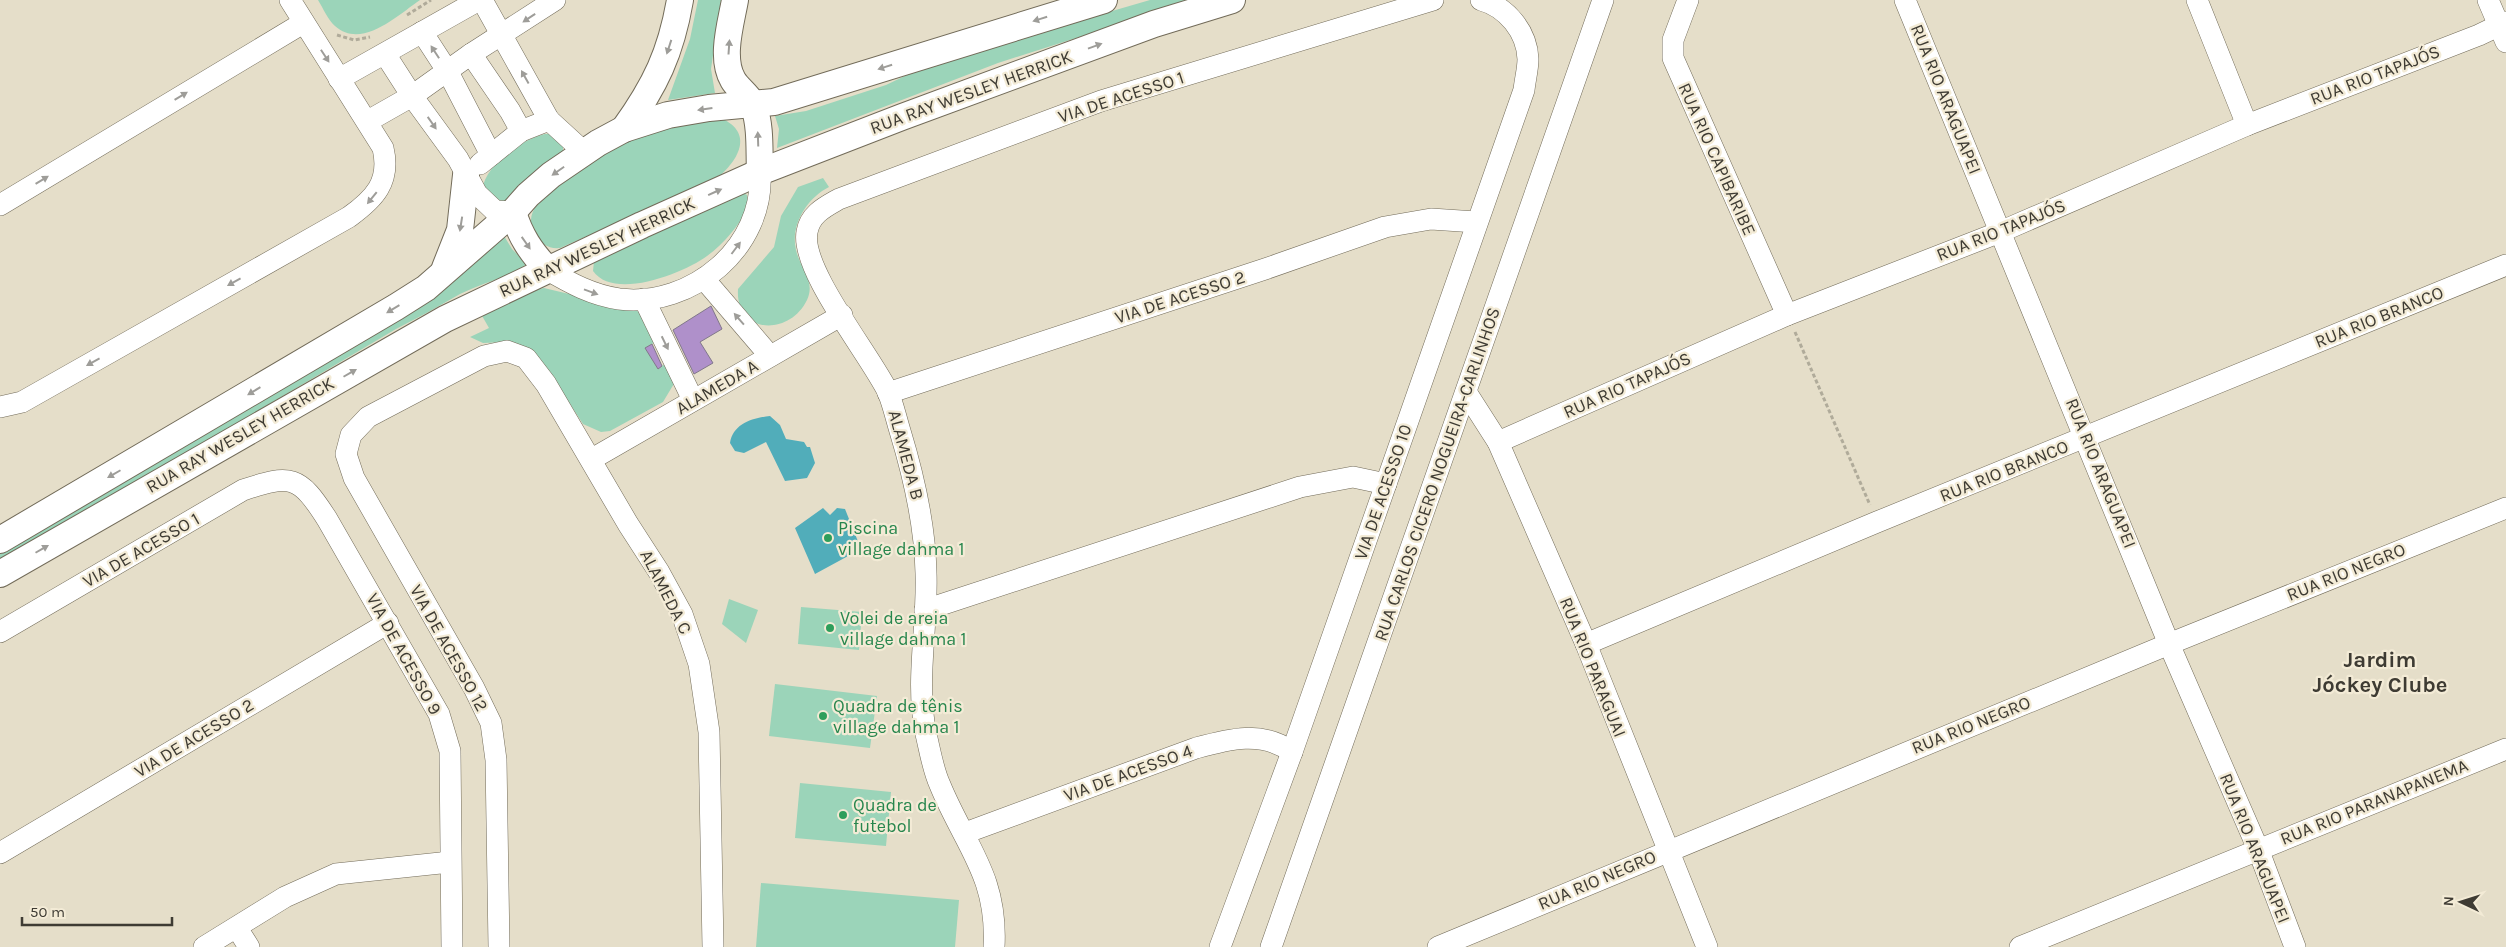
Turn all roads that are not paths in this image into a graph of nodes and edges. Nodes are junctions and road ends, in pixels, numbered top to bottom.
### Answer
1 (290, 0) edge
2 (480, 0) edge
3 (556, 0) edge
4 (680, 0) edge
5 (735, 0) edge
6 (1104, 0) edge
7 (1232, 0) edge
8 (1433, 0) edge
9 (1481, 0) edge
10 (1603, 0) edge
11 (1688, 0) edge
12 (1905, 0) edge
13 (2198, 0) edge
14 (2488, 0) edge
15 (303, 23) junction
16 (2504, 30) edge
17 (422, 32) junction
18 (502, 36) junction
19 (385, 54) junction
20 (471, 54) junction
21 (448, 72) junction
22 (340, 79) junction
23 (412, 96) junction
24 (754, 105) junction
25 (549, 120) junction
26 (368, 121) junction
27 (2247, 125) junction
28 (624, 129) junction
29 (521, 132) junction
30 (584, 152) junction
31 (491, 154) junction
32 (760, 172) junction
33 (466, 175) junction
34 (0, 205) edge
35 (513, 212) junction
36 (816, 213) joint
37 (1476, 222) junction
38 (2000, 232) junction
39 (2506, 265) edge
40 (548, 270) junction
41 (704, 279) junction
42 (426, 288) junction
43 (644, 299) junction
44 (842, 315) junction
45 (1787, 315) junction
46 (770, 356) junction
47 (1466, 392) junction
48 (888, 393) junction
49 (694, 400) junction
50 (0, 407) edge
51 (2086, 437) junction
52 (1498, 442) junction
53 (346, 454) joint
54 (592, 460) junction
55 (286, 480) joint
56 (1386, 484) junction
57 (2506, 508) edge
58 (0, 540) edge
59 (0, 574) edge
60 (925, 610) junction
61 (388, 623) junction
62 (0, 632) edge
63 (1586, 644) junction
64 (2169, 644) junction
65 (2506, 749) edge
66 (1292, 752) junction
67 (965, 833) junction
68 (2258, 850) junction
69 (1667, 851) junction
70 (0, 853) edge
71 (450, 862) junction
72 (237, 928) junction
73 (204, 947) edge
74 (249, 947) edge
75 (452, 947) edge
76 (498, 947) edge
77 (713, 947) edge
78 (994, 947) edge
79 (1220, 947) edge
80 (1271, 947) edge
81 (1438, 947) edge
82 (1707, 947) edge
83 (2020, 947) edge
84 (2295, 947) edge

1 - 15 street
2 - 17 street
2 - 18 street
3 -> 18 street
4 -> 28 street
24 -> 5 street
6 -> 24 street, RUA RAY WESLEY HERRICK
32 -> 7 street, RUA RAY WESLEY HERRICK
8 - 36 street, VIA DE ACESSO 1
9 - 37 street, VIA DE ACESSO 10
10 - 47 street, RUA CARLOS CICERO NOGUEIRA-CARLINHOS
11 - 45 street, RUA RIO CAPIBARIBE
12 - 38 street, RUA RIO ARAGUAPEI
13 - 27 street
14 - 16 street
15 -> 22 street
34 -> 15 street
16 - 27 street, RUA RIO TAPAJÓS
17 - 19 street
21 -> 17 street
18 - 20 street
25 -> 18 street
19 - 22 street
19 - 23 street
20 - 21 street
20 - 29 street
21 - 23 street
21 - 31 street
22 - 26 street
23 - 26 street
23 -> 33 street
24 -> 28 street, RUA RAY WESLEY HERRICK
32 -> 24 street
25 - 29 street
25 - 30 street
26 -> 50 street
27 - 38 street, RUA RIO TAPAJÓS
28 - 30 street, RUA RAY WESLEY HERRICK
29 - 31 street
30 -> 35 street, RUA RAY WESLEY HERRICK
31 - 33 street
40 -> 32 street, RUA RAY WESLEY HERRICK
41 -> 32 street
33 - 35 street
33 -> 42 street
35 -> 40 street
35 - 42 street, RUA RAY WESLEY HERRICK
36 - 44 street, ALAMEDA B
37 - 48 street, VIA DE ACESSO 2
37 - 56 street, VIA DE ACESSO 10
38 - 45 street, RUA RIO TAPAJÓS
38 - 51 street, RUA RIO ARAGUAPEI
39 - 51 street, RUA RIO BRANCO
40 -> 43 street
59 -> 40 street, RUA RAY WESLEY HERRICK
41 - 43 street
46 -> 41 street
42 -> 58 street, RUA RAY WESLEY HERRICK
43 -> 49 street
44 - 46 street, ALAMEDA A
44 - 48 street, ALAMEDA B
45 - 52 street, RUA RIO TAPAJÓS
46 - 49 street, ALAMEDA A
47 - 52 street, RUA RIO PARAGUAI
47 - 80 street, RUA CARLOS CICERO NOGUEIRA-CARLINHOS
48 - 60 street, ALAMEDA B
49 - 54 street, ALAMEDA A
51 - 63 street, RUA RIO BRANCO
51 - 64 street, RUA RIO ARAGUAPEI
52 - 63 street, RUA RIO PARAGUAI
53 - 54 street, ALAMEDA C
53 - 76 street, VIA DE ACESSO 12
54 - 77 street, ALAMEDA C
55 - 61 street, VIA DE ACESSO 9
55 - 62 street, VIA DE ACESSO 1
56 - 60 street
56 - 66 street, VIA DE ACESSO 10
57 - 64 street, RUA RIO NEGRO
60 - 67 street, ALAMEDA B
61 - 70 street, VIA DE ACESSO 2
61 - 71 street, VIA DE ACESSO 9
63 - 69 street, RUA RIO PARAGUAI
64 - 68 street, RUA RIO ARAGUAPEI
64 - 69 street, RUA RIO NEGRO
65 - 68 street, RUA RIO PARANAPANEMA
66 - 67 street, VIA DE ACESSO 4
66 - 79 street, VIA DE ACESSO 10
67 - 78 street, ALAMEDA B
68 - 83 street, RUA RIO PARANAPANEMA
68 - 84 street, RUA RIO ARAGUAPEI
69 - 81 street, RUA RIO NEGRO
69 - 82 street, RUA RIO PARAGUAI
71 - 72 street
71 - 75 street, VIA DE ACESSO 9
72 - 73 street
72 - 74 street

